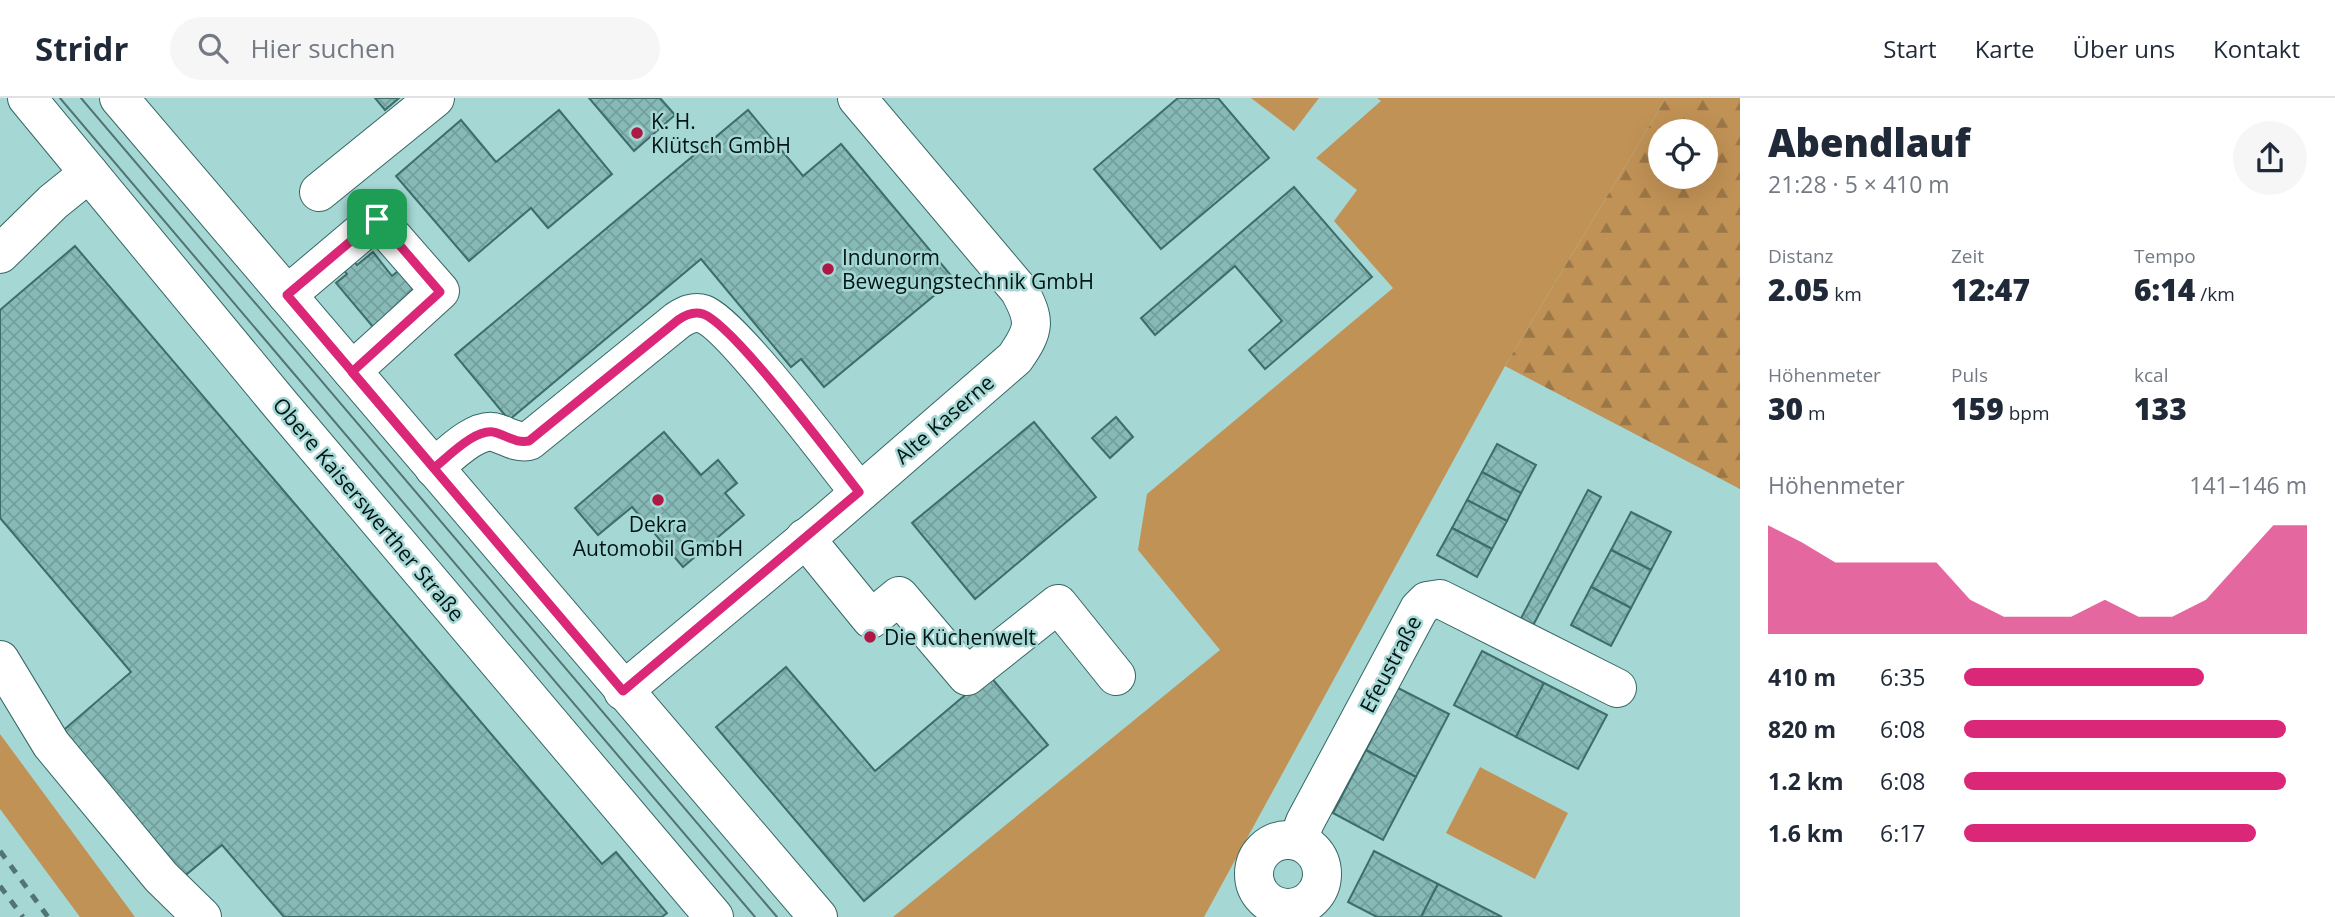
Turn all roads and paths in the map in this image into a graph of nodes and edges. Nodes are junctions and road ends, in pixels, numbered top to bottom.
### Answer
1 (27, 98) edge
2 (119, 98) edge
3 (435, 98) edge
4 (873, 104) edge
5 (89, 173) junction
6 (319, 192) dead end
7 (0, 254) edge
8 (287, 295) junction
9 (352, 372) junction
10 (434, 468) junction
11 (859, 492) junction
12 (806, 538) junction
13 (0, 660) edge
14 (1116, 676) dead end
15 (1617, 688) dead end
16 (623, 691) junction
17 (1298, 841) junction
18 (1312, 910) edge
19 (202, 917) edge
20 (713, 917) edge
21 (818, 917) edge

1 - 5 street, Obere Kaiserswerther Straße
2 - 8 street
3 - 6 street
4 - 11 street, Alte Kaserne
5 - 7 street
5 - 20 street, Obere Kaiserswerther Straße
8 - 9 street
8 - 9 street
9 - 10 street
10 - 11 street
10 - 16 street
11 - 12 street, Alte Kaserne
12 - 14 street
12 - 16 street, Alte Kaserne
13 - 19 street
15 - 17 street, Efeustraße
16 - 21 street
17 - 18 street
17 - 18 street

